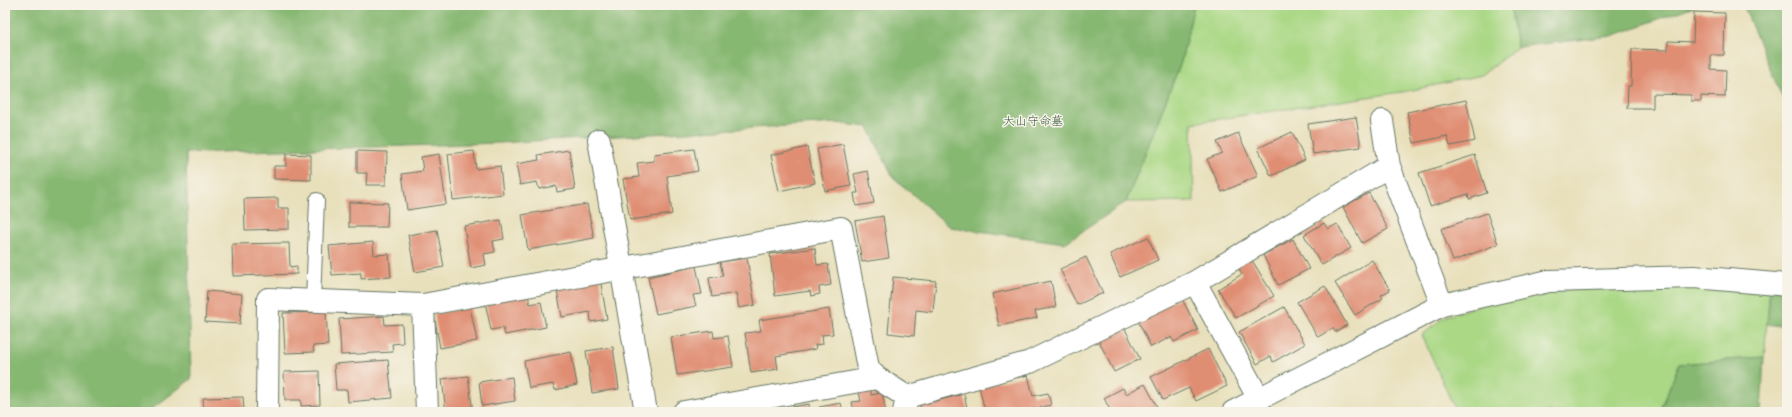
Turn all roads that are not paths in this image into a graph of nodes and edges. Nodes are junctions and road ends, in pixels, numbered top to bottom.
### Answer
1 (1382, 121) dead end
2 (599, 140) dead end
3 (1389, 166) junction
4 (317, 200) dead end
5 (621, 268) junction
6 (1195, 282) junction
7 (1787, 285) edge
8 (313, 301) junction
9 (423, 305) junction
10 (1442, 305) junction
11 (877, 378) junction
12 (1259, 400) junction
13 (905, 404) edge
14 (267, 412) edge
15 (428, 412) edge
16 (646, 412) edge
17 (684, 412) edge
18 (1233, 412) edge

1 - 3 street
2 - 5 street
3 - 6 street
3 - 10 street
4 - 8 lane
5 - 9 street
5 - 11 street
5 - 16 street
6 - 12 street
6 - 13 street
7 - 10 street
8 - 9 street
8 - 14 street
9 - 15 street
10 - 12 street
11 - 13 street
11 - 17 street
12 - 18 street

